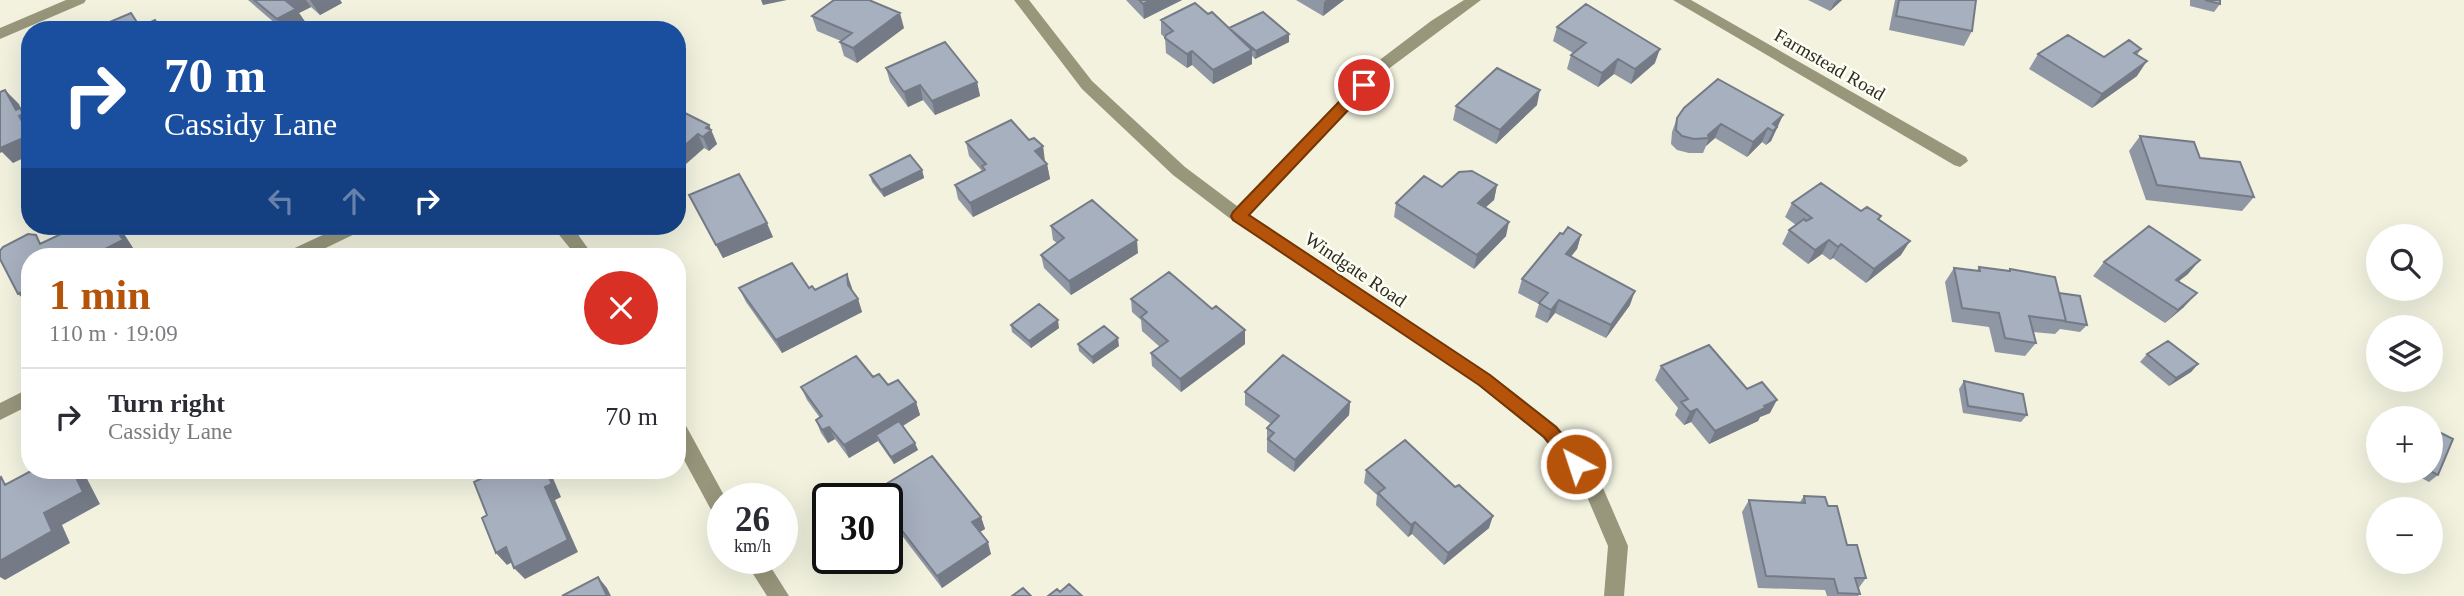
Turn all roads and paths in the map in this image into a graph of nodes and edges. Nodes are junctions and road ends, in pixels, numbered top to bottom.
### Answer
1 (79, 0) edge
2 (1021, 0) edge
3 (1474, 0) edge
4 (1680, 0) edge
5 (30, 21) edge
6 (21, 25) edge
7 (0, 34) edge
8 (1961, 161) dead end
9 (1238, 216) junction
10 (338, 235) edge
11 (311, 248) edge
12 (21, 401) edge
13 (0, 412) edge
14 (686, 445) edge
15 (707, 483) edge
16 (764, 574) edge
17 (779, 596) edge
18 (1614, 596) edge

1 - 5 street
2 - 9 street, Windgate Road
3 - 9 street
4 - 8 street, Farmstead Road
6 - 7 street
9 - 18 street, Windgate Road
10 - 11 street
12 - 13 street
14 - 15 street
16 - 17 street

